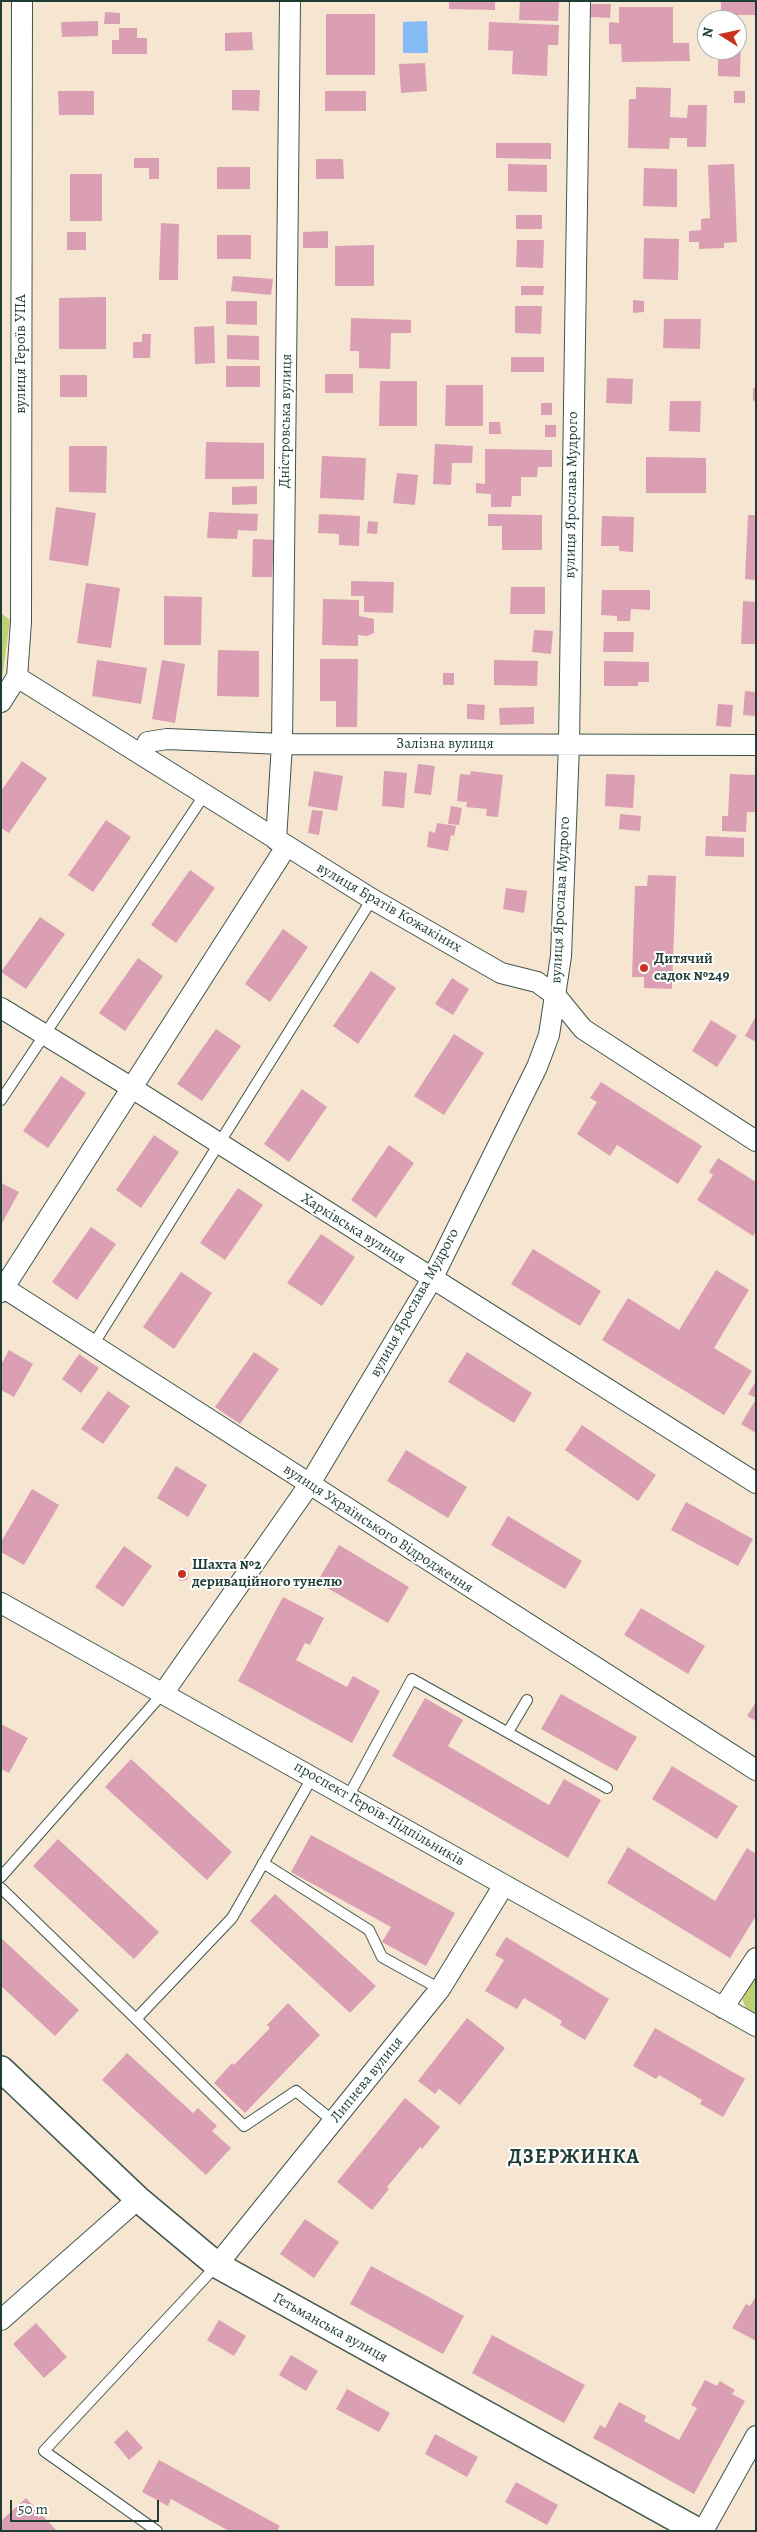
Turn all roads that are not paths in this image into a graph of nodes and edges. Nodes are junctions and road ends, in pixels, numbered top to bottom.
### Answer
1 (22, 1) edge
2 (290, 1) edge
3 (580, 1) edge
4 (17, 677) junction
5 (1, 702) edge
6 (282, 744) junction
7 (569, 744) junction
8 (756, 746) edge
9 (141, 754) junction
10 (205, 794) junction
11 (281, 844) junction
12 (372, 899) junction
13 (556, 996) junction
14 (1, 1008) edge
15 (46, 1035) junction
16 (132, 1088) junction
17 (1, 1100) edge
18 (756, 1141) edge
19 (219, 1144) junction
20 (432, 1279) junction
21 (2, 1289) edge
22 (93, 1345) junction
23 (756, 1483) edge
24 (309, 1485) junction
25 (1, 1603) edge
26 (164, 1692) junction
27 (527, 1700) dead end
28 (508, 1732) junction
29 (756, 1770) edge
30 (313, 1776) junction
31 (607, 1788) dead end
32 (348, 1797) junction
33 (264, 1863) junction
34 (1, 1877) edge
35 (504, 1884) junction
36 (1, 1888) edge
37 (756, 1958) edge
38 (440, 1989) junction
39 (723, 2008) junction
40 (136, 2019) junction
41 (756, 2026) edge
42 (1, 2069) edge
43 (333, 2121) junction
44 (138, 2199) junction
45 (217, 2266) junction
46 (1, 2320) edge
47 (756, 2436) edge
48 (158, 2531) edge
49 (698, 2531) edge
50 (703, 2531) edge

1 - 4 street, вулиця Героїв УПА
2 - 6 street, Дністровська вулиця
3 - 7 street, вулиця Ярослава Мудрого
4 - 5 street, вулиця Героїв УПА
4 - 9 street, вулиця Братів Кожакіних
6 - 7 street, Залізна вулиця
6 - 9 street, Залізна вулиця
6 - 11 street, Дністровська вулиця
7 - 8 street, Залізна вулиця
7 - 13 street, вулиця Ярослава Мудрого
9 - 10 street, вулиця Братів Кожакіних
10 - 11 street, вулиця Братів Кожакіних
10 - 15 lane
11 - 12 street, вулиця Братів Кожакіних
11 - 16 street
12 - 13 street, вулиця Братів Кожакіних
12 - 19 lane
13 - 18 street, вулиця Братів Кожакіних
13 - 20 street, вулиця Ярослава Мудрого
14 - 15 street, Харківська вулиця
15 - 16 street, Харківська вулиця
15 - 17 lane
16 - 19 street, Харківська вулиця
16 - 21 street
19 - 20 street, Харківська вулиця
19 - 22 lane
20 - 23 street, Харківська вулиця
20 - 24 street, вулиця Ярослава Мудрого
21 - 22 street, вулиця Українського Відродження
22 - 24 street, вулиця Українського Відродження
24 - 26 street, вулиця Ярослава Мудрого
24 - 29 street, вулиця Українського Відродження
25 - 26 street, проспект Героїв-Підпільників
26 - 30 street, проспект Героїв-Підпільників
26 - 34 lane
27 - 28 lane
28 - 31 lane
28 - 32 lane
30 - 32 street, проспект Героїв-Підпільників
30 - 33 lane
32 - 35 street, проспект Героїв-Підпільників
33 - 38 lane
33 - 40 lane
35 - 38 street, Липнева вулиця
35 - 39 street, проспект Героїв-Підпільників
36 - 40 lane
37 - 39 street
38 - 43 street, Липнева вулиця
39 - 41 street, проспект Героїв-Підпільників
40 - 43 lane
42 - 44 street, Гетьманська вулиця
43 - 45 street, Липнева вулиця
44 - 45 street, Гетьманська вулиця
44 - 46 street
45 - 48 lane
45 - 49 street, Гетьманська вулиця
47 - 50 street

